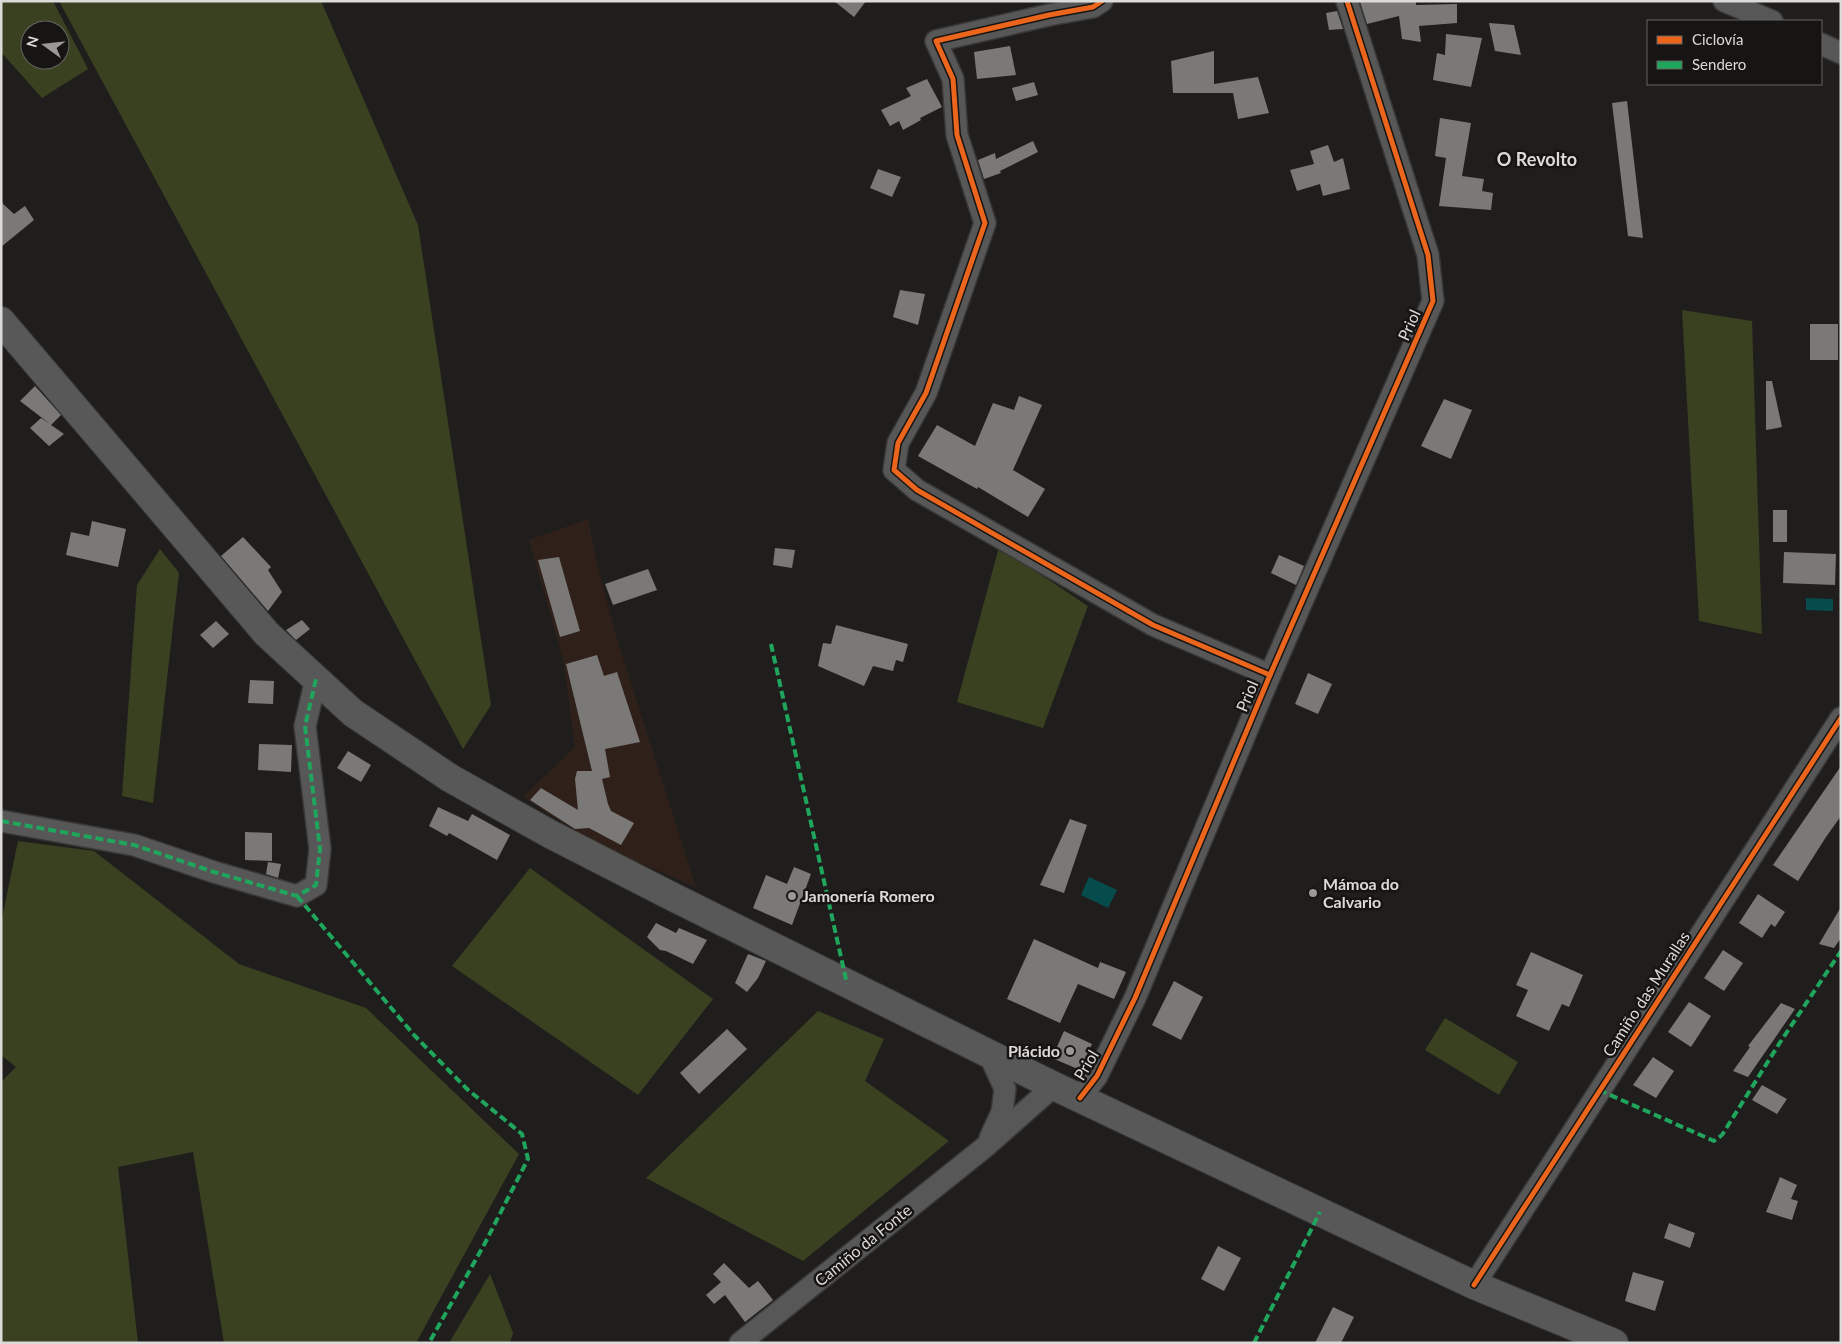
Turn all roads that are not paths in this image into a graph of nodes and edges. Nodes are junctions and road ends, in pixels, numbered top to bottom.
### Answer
1 (1102, 1) edge
2 (1347, 1) edge
3 (1724, 1) edge
4 (1065, 6) edge
5 (1770, 20) edge
6 (1822, 44) edge
7 (1841, 53) edge
8 (1, 321) edge
9 (1270, 675) junction
10 (316, 679) junction
11 (1841, 718) edge
12 (1, 821) edge
13 (989, 1054) junction
14 (1045, 1082) junction
15 (1080, 1098) junction
16 (1002, 1112) junction
17 (986, 1147) junction
18 (1474, 1285) junction
19 (740, 1343) edge
20 (1614, 1343) edge

1 - 4 street
2 - 9 street, Priol
3 - 5 street
4 - 9 street
6 - 7 street
8 - 10 main road
9 - 15 street, Priol
10 - 12 street
10 - 13 main road
11 - 18 street, Camiño das Murallas
13 - 14 main road
13 - 16 street
14 - 15 main road
14 - 16 street
14 - 17 street, Camiño da Fonte
15 - 18 main road
16 - 17 street
17 - 19 street, Camiño da Fonte
18 - 20 main road

